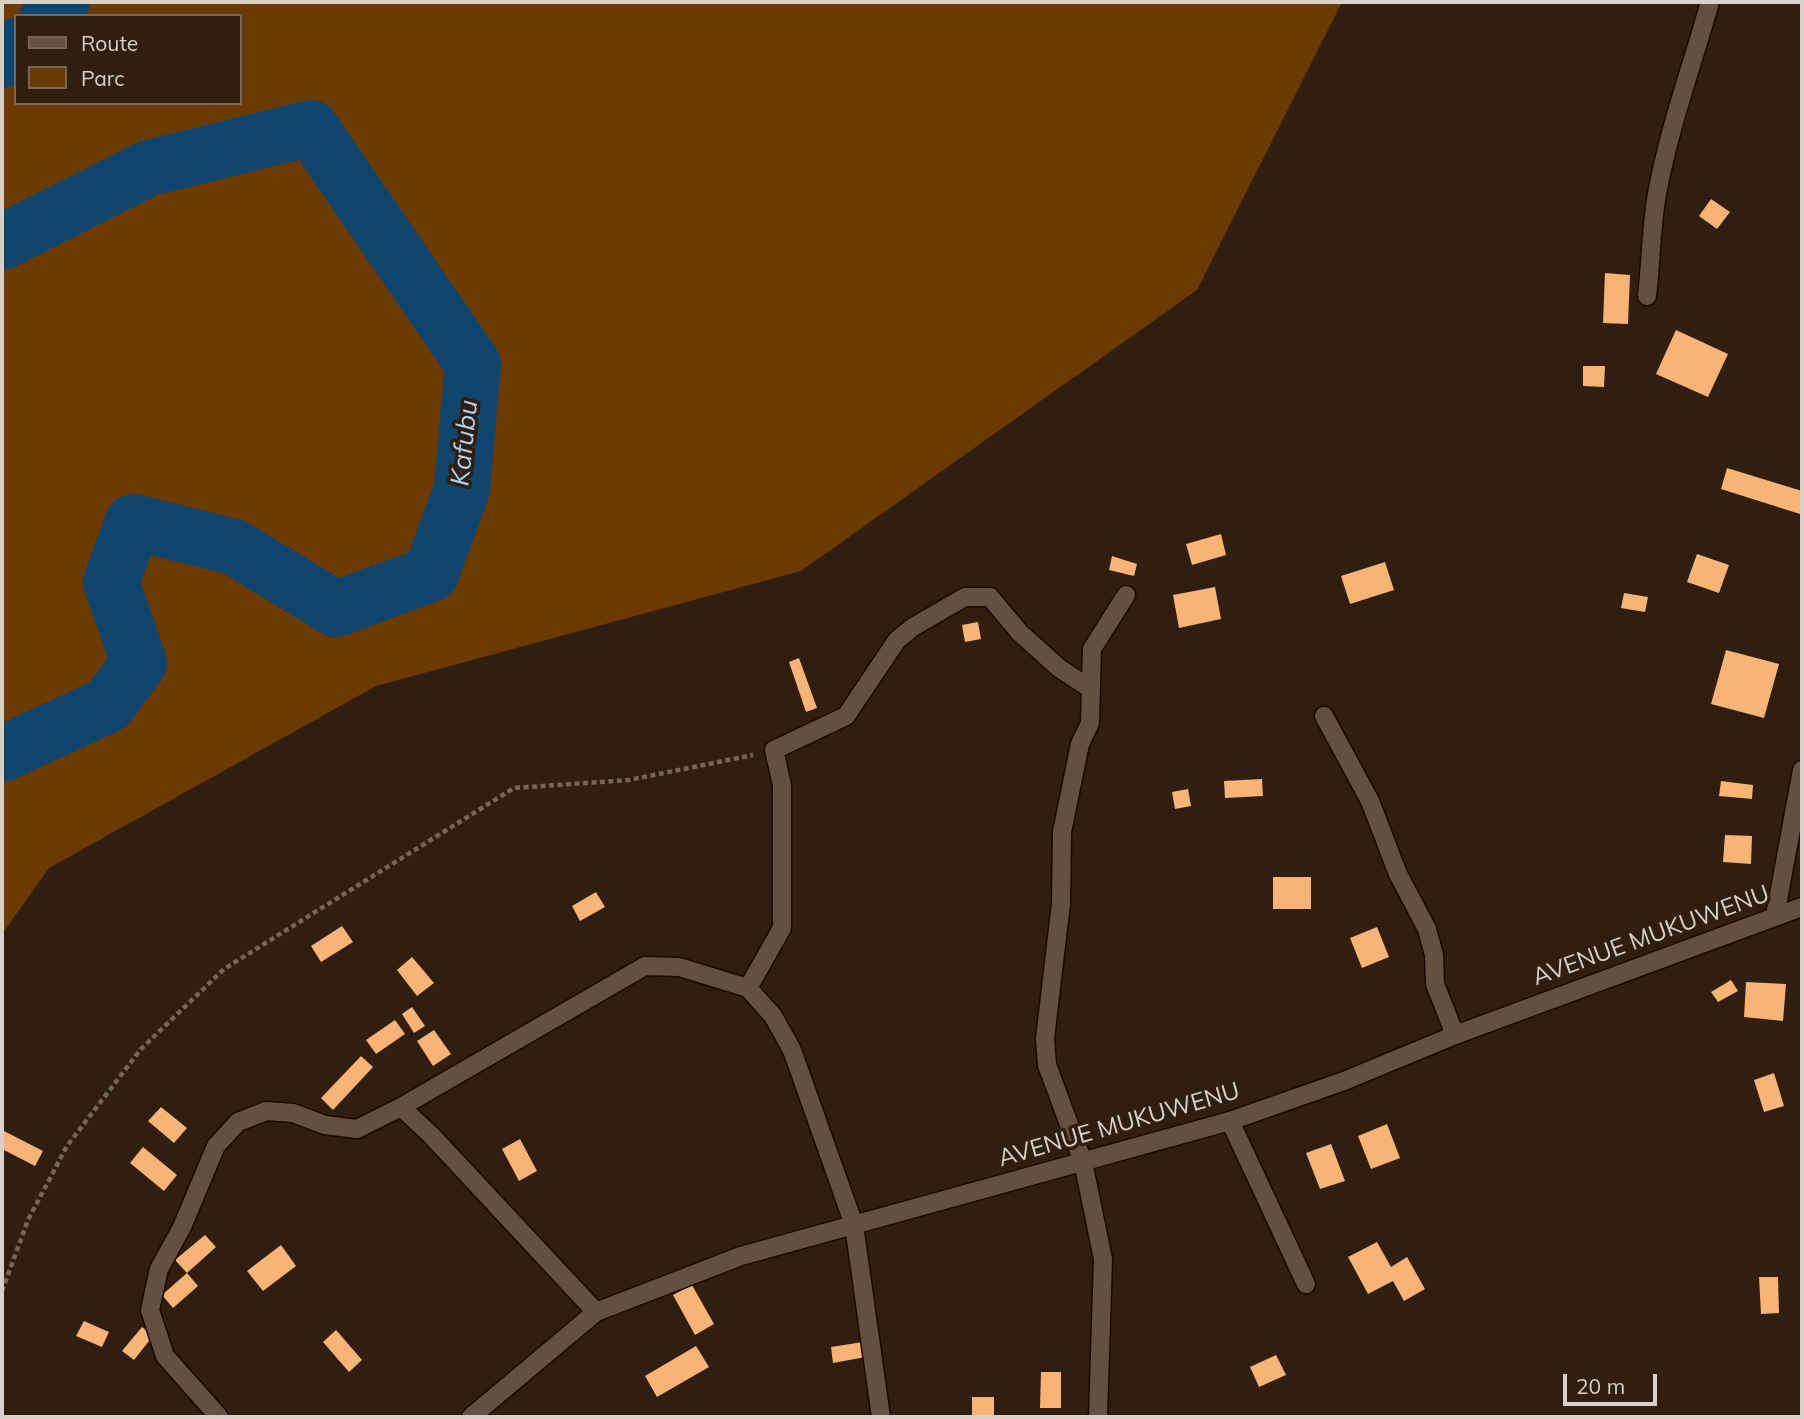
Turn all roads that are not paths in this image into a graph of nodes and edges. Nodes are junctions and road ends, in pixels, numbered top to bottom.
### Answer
1 (1710, 2) edge
2 (1647, 296) dead end
3 (1126, 595) dead end
4 (1091, 690) junction
5 (1324, 716) dead end
6 (1802, 770) edge
7 (1802, 907) edge
8 (1775, 916) junction
9 (748, 988) junction
10 (1455, 1035) junction
11 (401, 1107) junction
12 (1230, 1121) junction
13 (1083, 1162) junction
14 (853, 1225) junction
15 (1306, 1284) dead end
16 (596, 1312) junction
17 (219, 1417) edge
18 (471, 1417) edge
19 (881, 1417) edge
20 (1098, 1417) edge

1 - 2 street
3 - 4 street
4 - 9 street
4 - 13 street
5 - 10 street
6 - 8 street
7 - 8 street, AVENUE MUKUWENU
8 - 10 street, AVENUE MUKUWENU
9 - 11 street
9 - 14 street
10 - 12 street, AVENUE MUKUWENU
11 - 16 street
11 - 17 street
12 - 13 street, AVENUE MUKUWENU
12 - 15 street
13 - 14 street, AVENUE MUKUWENU
13 - 20 street
14 - 16 street, AVENUE MUKUWENU
14 - 19 street
16 - 18 street, AVENUE MUKUWENU

